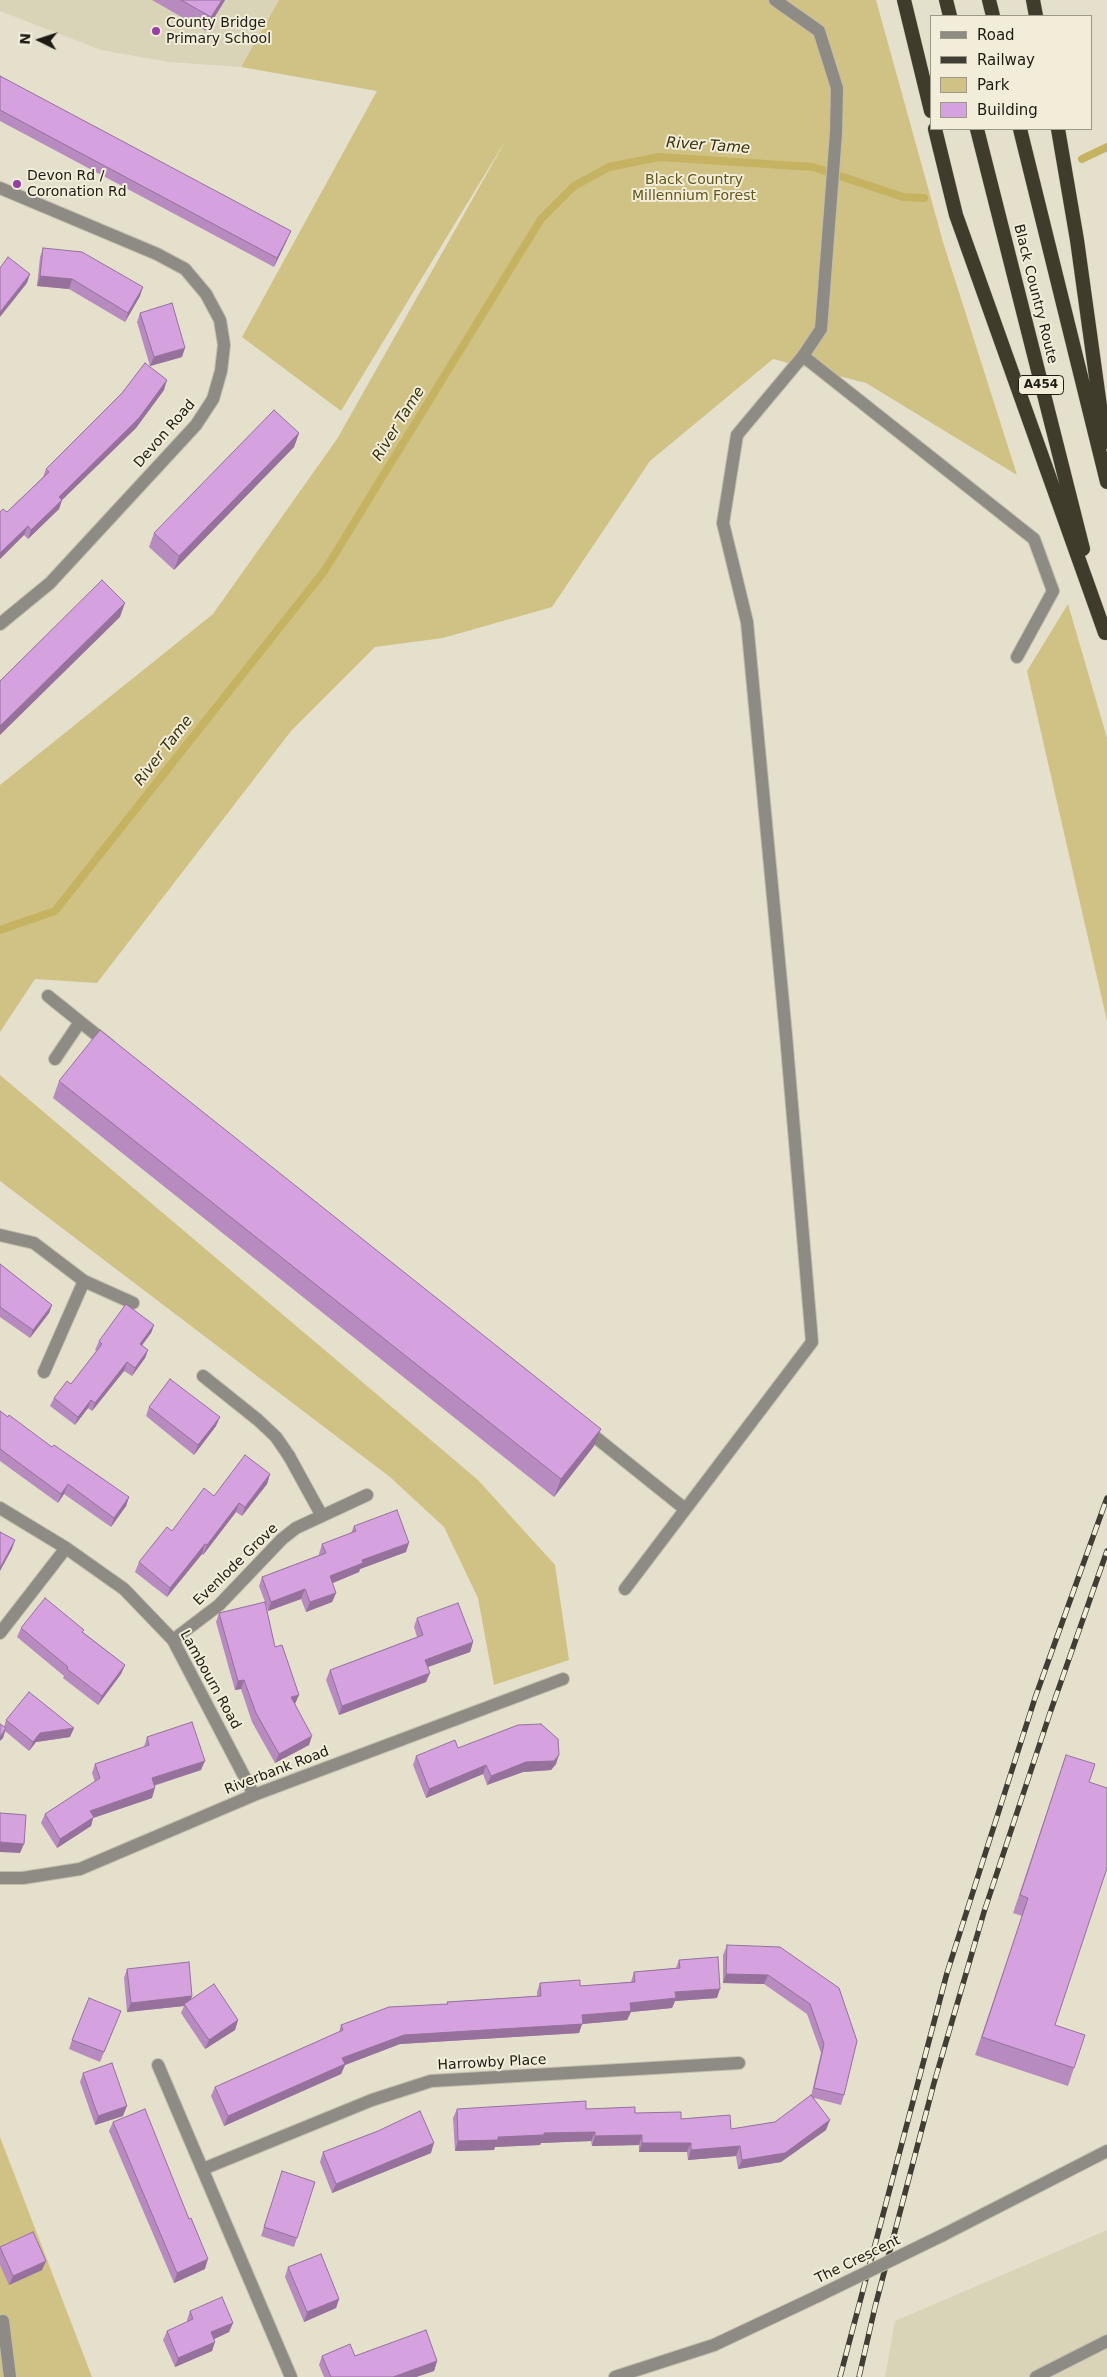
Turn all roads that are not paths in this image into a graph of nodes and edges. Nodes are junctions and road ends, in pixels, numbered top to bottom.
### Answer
1 (775, 0) edge
2 (904, 0) edge
3 (946, 0) edge
4 (989, 0) edge
5 (1033, 0) edge
6 (950, 15) edge
7 (993, 15) edge
8 (1036, 15) edge
9 (930, 107) edge
10 (935, 130) edge
11 (977, 130) edge
12 (1020, 130) edge
13 (1058, 130) edge
14 (0, 188) edge
15 (804, 356) junction
16 (1107, 454) edge
17 (1107, 482) edge
18 (0, 624) edge
19 (1106, 638) edge
20 (1017, 658) dead end
21 (48, 996) dead end
22 (80, 1022) junction
23 (119, 1053) edge
24 (55, 1059) dead end
25 (0, 1235) edge
26 (84, 1281) junction
27 (133, 1303) dead end
28 (44, 1372) dead end
29 (203, 1376) dead end
30 (577, 1422) edge
31 (367, 1495) dead end
32 (0, 1508) edge
33 (685, 1509) junction
34 (322, 1516) junction
35 (66, 1548) junction
36 (625, 1589) dead end
37 (0, 1633) edge
38 (173, 1640) junction
39 (563, 1679) dead end
40 (254, 1795) junction
41 (0, 1878) edge
42 (739, 2063) dead end
43 (158, 2065) dead end
44 (1107, 2151) edge
45 (203, 2169) junction
46 (4, 2321) dead end
47 (1107, 2341) edge
48 (10, 2377) edge
49 (291, 2377) edge
50 (615, 2377) edge
51 (1036, 2377) edge

1 - 15 street
2 - 9 highway
3 - 6 highway
4 - 7 highway
5 - 8 highway
10 - 19 highway
11 - 19 highway, Black Country Route / A454
12 - 17 highway, Black Country Route / A454
13 - 16 highway
14 - 18 street, Devon Road
15 - 20 street
15 - 33 street
21 - 22 street
22 - 23 street
22 - 24 street
25 - 26 street
26 - 27 street
26 - 28 street
29 - 34 street
30 - 33 street
31 - 34 street, Evenlode Grove
32 - 35 street, Lambourn Road
33 - 36 street
34 - 38 street, Evenlode Grove
35 - 37 street
35 - 38 street, Lambourn Road
38 - 40 street, Lambourn Road
39 - 40 street, Riverbank Road
40 - 41 street, Riverbank Road
42 - 45 street, Harrowby Place
43 - 45 street
44 - 50 street, The Crescent, bridge
45 - 49 street
46 - 48 street
47 - 51 street

